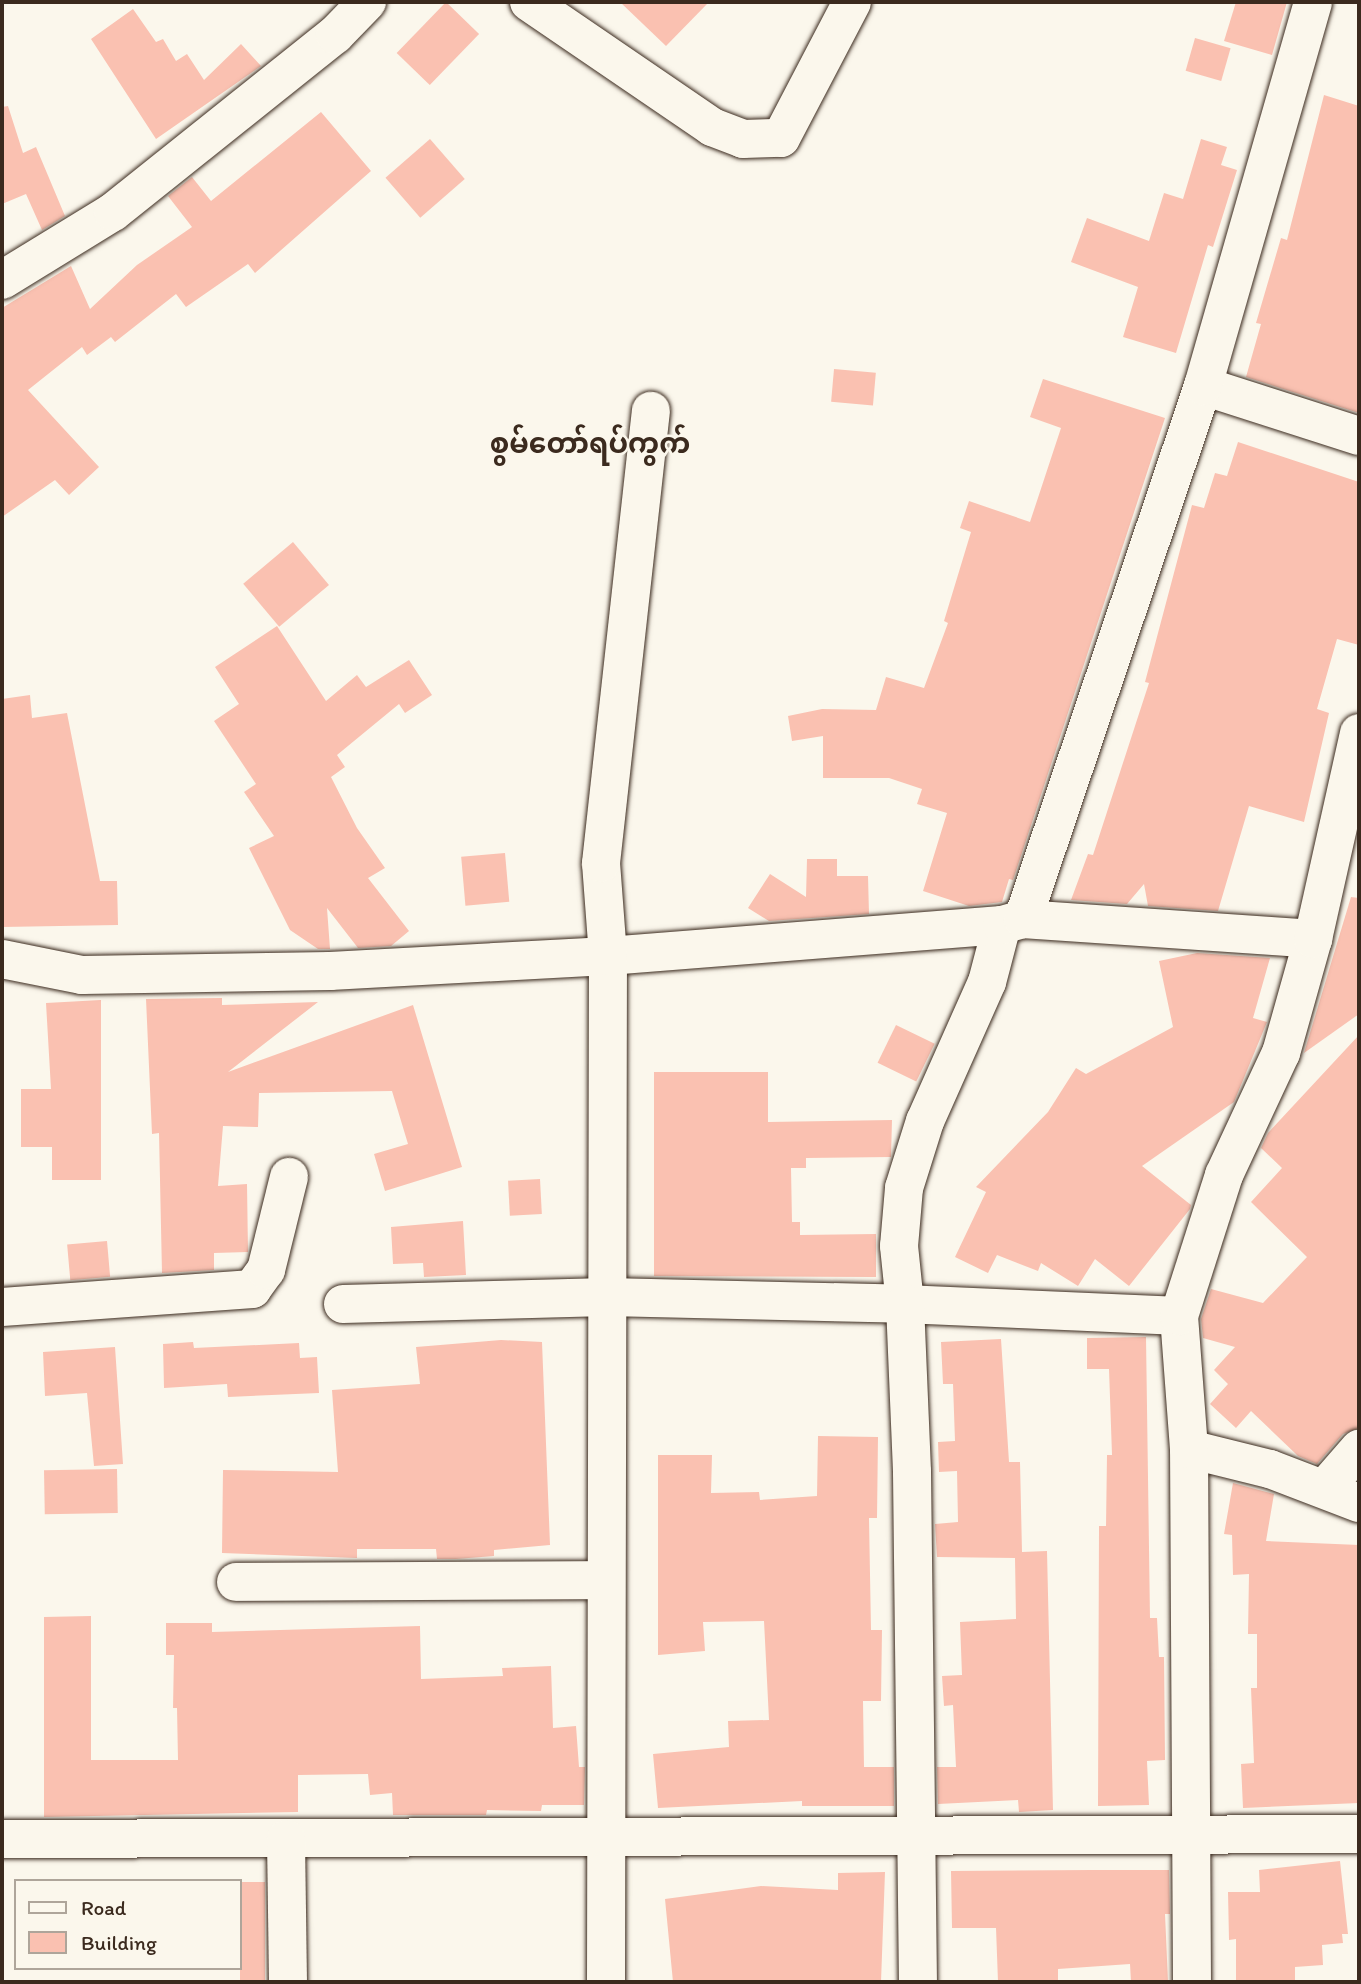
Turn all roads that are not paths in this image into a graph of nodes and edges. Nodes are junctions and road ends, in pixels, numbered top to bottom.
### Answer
1 (367, 2) edge
2 (529, 2) edge
3 (852, 2) edge
4 (1313, 2) edge
5 (2, 280) edge
6 (1203, 386) junction
7 (651, 411) dead end
8 (1359, 436) edge
9 (1359, 733) edge
10 (1012, 922) junction
11 (1313, 939) junction
12 (608, 956) junction
13 (2, 959) edge
14 (289, 1177) dead end
15 (607, 1297) junction
16 (343, 1304) dead end
17 (905, 1304) junction
18 (2, 1307) edge
19 (1179, 1316) junction
20 (1189, 1449) junction
21 (1359, 1449) edge
22 (1325, 1488) junction
23 (1359, 1503) edge
24 (606, 1580) junction
25 (236, 1581) dead end
26 (1359, 1834) edge
27 (1191, 1836) junction
28 (917, 1838) junction
29 (2, 1839) edge
30 (286, 1839) junction
31 (606, 1839) junction
32 (288, 1982) edge
33 (606, 1982) edge
34 (918, 1982) edge
35 (1192, 1982) edge

1 - 5 street
2 - 3 street
4 - 6 street
6 - 8 street
6 - 10 street
7 - 12 street
9 - 11 street
10 - 11 street
10 - 12 street
10 - 17 street
11 - 19 street
12 - 13 street
12 - 15 street
14 - 18 street
15 - 16 street
15 - 17 street
15 - 24 street
17 - 19 street
17 - 28 street
19 - 20 street
20 - 22 street
20 - 27 street
21 - 22 street
22 - 23 street
24 - 25 street
24 - 31 street
26 - 27 street
27 - 28 street
27 - 35 street
28 - 31 street
28 - 34 street
29 - 30 street
30 - 31 street
30 - 32 street
31 - 33 street

